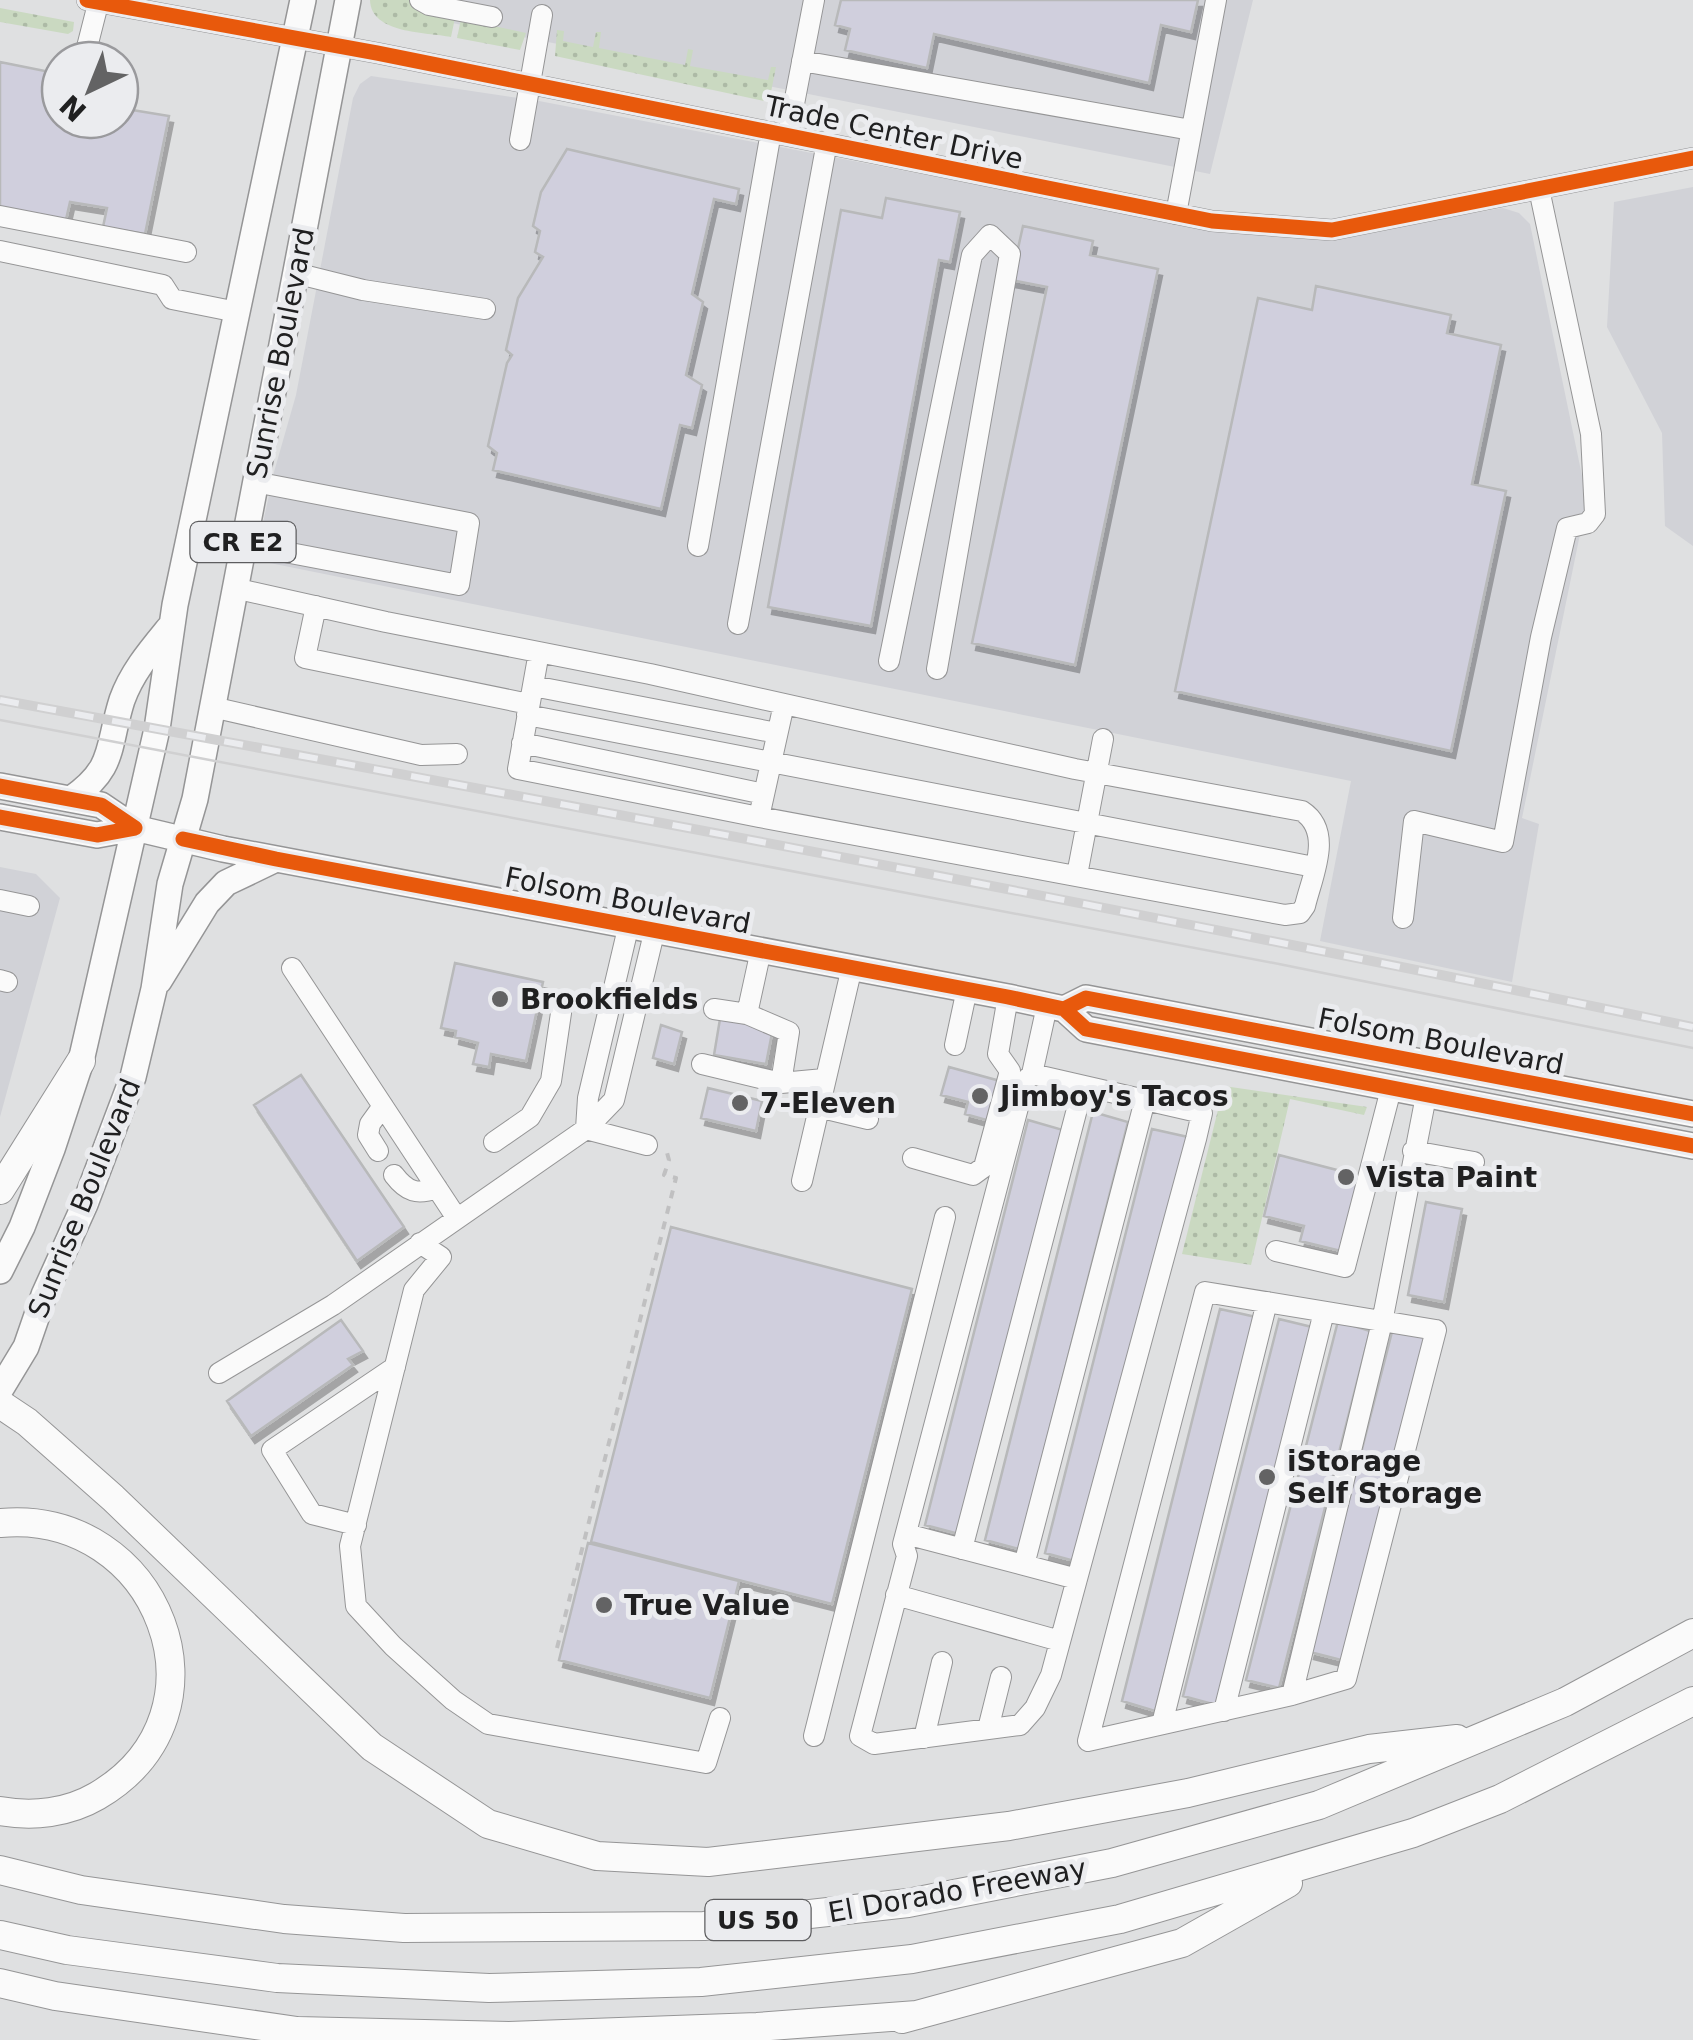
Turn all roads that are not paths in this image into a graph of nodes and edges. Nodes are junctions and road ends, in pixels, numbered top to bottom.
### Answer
1 (303, 0) edge
2 (348, 0) edge
3 (420, 0) edge
4 (814, 0) edge
5 (1216, 0) edge
6 (95, 1) edge
7 (158, 6) edge
8 (542, 15) dead end
9 (492, 18) dead end
10 (295, 37) junction
11 (88, 40) edge
12 (339, 46) junction
13 (802, 61) junction
14 (530, 84) junction
15 (1192, 130) junction
16 (779, 133) junction
17 (520, 140) dead end
18 (827, 142) junction
19 (1693, 158) edge
20 (1539, 189) junction
21 (1176, 214) junction
22 (0, 216) edge
23 (0, 251) edge
24 (186, 252) dead end
25 (295, 274) junction
26 (484, 309) dead end
27 (238, 312) junction
28 (254, 482) junction
29 (242, 544) junction
30 (698, 546) dead end
31 (234, 588) junction
32 (316, 606) junction
33 (172, 624) junction
34 (738, 624) dead end
35 (539, 652) junction
36 (890, 661) dead end
37 (938, 670) dead end
38 (530, 701) junction
39 (784, 704) junction
40 (212, 707) junction
41 (777, 733) junction
42 (1103, 740) dead end
43 (522, 743) junction
44 (457, 754) dead end
45 (770, 764) junction
46 (1096, 773) junction
47 (0, 786) edge
48 (764, 794) junction
49 (70, 799) junction
50 (0, 817) edge
51 (759, 817) junction
52 (1087, 821) junction
53 (134, 828) junction
54 (183, 839) junction
55 (276, 860) junction
56 (1314, 867) junction
57 (1077, 875) junction
58 (0, 900) edge
59 (29, 906) dead end
60 (1403, 918) dead end
61 (629, 924) junction
62 (655, 929) junction
63 (761, 950) junction
64 (292, 968) dead end
65 (852, 968) junction
66 (154, 989) junction
67 (967, 990) junction
68 (1008, 997) junction
69 (1056, 1007) junction
70 (714, 1008) dead end
71 (562, 1013) dead end
72 (746, 1014) junction
73 (955, 1045) dead end
74 (81, 1061) junction
75 (702, 1064) dead end
76 (1032, 1074) junction
77 (824, 1079) junction
78 (1514, 1081) junction
79 (781, 1082) junction
80 (1083, 1086) junction
81 (1391, 1089) junction
82 (1434, 1089) junction
83 (1145, 1100) junction
84 (384, 1106) junction
85 (818, 1107) junction
86 (1693, 1114) edge
87 (868, 1118) dead end
88 (586, 1129) junction
89 (494, 1142) dead end
90 (1693, 1146) edge
91 (656, 1147) road end
92 (378, 1151) dead end
93 (1413, 1151) junction
94 (914, 1158) dead end
95 (1474, 1162) dead end
96 (394, 1175) dead end
97 (802, 1181) dead end
98 (437, 1188) junction
99 (0, 1190) edge
100 (456, 1217) junction
101 (944, 1217) dead end
102 (420, 1243) junction
103 (1276, 1251) dead end
104 (0, 1271) edge
105 (1266, 1302) junction
106 (1324, 1312) junction
107 (1382, 1322) junction
108 (395, 1367) junction
109 (219, 1374) dead end
110 (0, 1390) edge
111 (0, 1404) edge
112 (0, 1524) edge
113 (356, 1525) junction
114 (906, 1534) junction
115 (962, 1549) junction
116 (1024, 1565) junction
117 (1077, 1579) junction
118 (896, 1595) junction
119 (1693, 1633) edge
120 (1060, 1641) junction
121 (942, 1662) dead end
122 (1001, 1677) dead end
123 (1292, 1695) junction
124 (1693, 1702) edge
125 (1224, 1710) junction
126 (720, 1718) dead end
127 (1162, 1724) junction
128 (988, 1729) junction
129 (1494, 1734) junction
130 (814, 1736) dead end
131 (924, 1738) junction
132 (0, 1811) edge
133 (1328, 1860) junction
134 (0, 1870) edge
135 (0, 1935) edge
136 (0, 1983) edge
137 (917, 2015) junction
138 (813, 2040) edge

1 - 10 main road, Sunrise Boulevard / CR E2
2 - 12 main road, Sunrise Boulevard / CR E2
3 - 9 street
4 - 13 street
5 - 15 street
6 - 7 street, Trade Center Drive
6 - 11 street
7 - 10 street, Trade Center Drive
8 - 14 street
10 - 12 street, Trade Center Drive
10 - 27 main road, Sunrise Boulevard / CR E2
12 - 14 street, Trade Center Drive
12 - 25 main road, Sunrise Boulevard / CR E2
13 - 15 street
13 - 16 street
14 - 16 street, Trade Center Drive
14 - 17 street
15 - 21 street
16 - 18 street, Trade Center Drive
16 - 30 street
18 - 21 street, Trade Center Drive
18 - 34 street
19 - 20 street, Trade Center Drive
20 - 21 street, Trade Center Drive
20 - 60 street
22 - 24 street
23 - 27 street
25 - 26 street
25 - 28 main road, Sunrise Boulevard / CR E2
27 - 33 main road, Sunrise Boulevard / CR E2
28 - 29 main road, Sunrise Boulevard / CR E2
28 - 29 street
29 - 31 main road, Sunrise Boulevard / CR E2
31 - 32 street
31 - 40 main road, Sunrise Boulevard / CR E2
32 - 35 street
32 - 38 street
33 - 49 main road
33 - 53 main road, Sunrise Boulevard / CR E2
35 - 38 street
35 - 39 street
36 - 37 street
38 - 41 street
38 - 43 street
38 - 45 street
39 - 41 street
39 - 46 street
40 - 44 street
40 - 54 main road, Sunrise Boulevard / CR E2
41 - 45 street
42 - 46 street
43 - 48 street
43 - 51 street
45 - 48 street
45 - 52 street
46 - 52 street
46 - 56 street
47 - 49 main road, Folsom Boulevard
48 - 51 street
49 - 53 main road, Folsom Boulevard
50 - 53 main road, Folsom Boulevard
51 - 57 street
52 - 56 street
52 - 57 street
53 - 54 main road, Folsom Boulevard
53 - 74 main road, Sunrise Boulevard / CR E2
54 - 55 main road, Folsom Boulevard
54 - 66 main road, Sunrise Boulevard / CR E2
55 - 61 main road, Folsom Boulevard
55 - 66 main road
56 - 57 street
58 - 59 street
61 - 62 main road, Folsom Boulevard
61 - 88 street
62 - 63 main road, Folsom Boulevard
62 - 88 street
63 - 65 main road, Folsom Boulevard
63 - 72 street
64 - 84 street
65 - 67 main road, Folsom Boulevard
65 - 77 street
66 - 110 main road, Sunrise Boulevard / CR E2
67 - 68 main road, Folsom Boulevard
67 - 73 street
68 - 69 main road, Folsom Boulevard
68 - 94 street
69 - 76 street
69 - 78 main road, Folsom Boulevard
69 - 81 main road, Folsom Boulevard
70 - 72 street
71 - 89 street
72 - 79 street
74 - 99 highway
74 - 104 main road, Sunrise Boulevard / CR E2
75 - 79 street
76 - 80 street
76 - 114 street
77 - 79 street
77 - 85 street
78 - 82 main road
78 - 86 main road, Folsom Boulevard
80 - 83 street
80 - 115 street
81 - 82 main road
81 - 103 street
82 - 90 main road, Folsom Boulevard
82 - 93 street
83 - 116 street
83 - 117 street
84 - 92 street
84 - 98 street
85 - 87 street
85 - 97 street
88 - 91 street
88 - 100 street
93 - 95 street
93 - 107 street
96 - 98 street
98 - 100 street
100 - 102 street
101 - 130 street
102 - 108 street
102 - 109 street
105 - 106 street
105 - 127 street
105 - 127 street
106 - 107 street
106 - 125 street
107 - 123 street
107 - 123 street
108 - 113 street
108 - 113 street
111 - 129 highway
112 - 132 highway
113 - 126 street
114 - 115 street
114 - 118 street
115 - 116 street
116 - 117 street
117 - 120 street
118 - 120 street
118 - 131 street
119 - 129 highway, El Dorado Freeway / US 50
120 - 128 street
121 - 131 street
122 - 128 street
123 - 125 street
124 - 133 highway, El Dorado Freeway / US 50
125 - 127 street
128 - 131 street
129 - 134 highway, El Dorado Freeway / US 50
133 - 135 highway, El Dorado Freeway / US 50
133 - 137 highway
136 - 137 highway
137 - 138 highway

